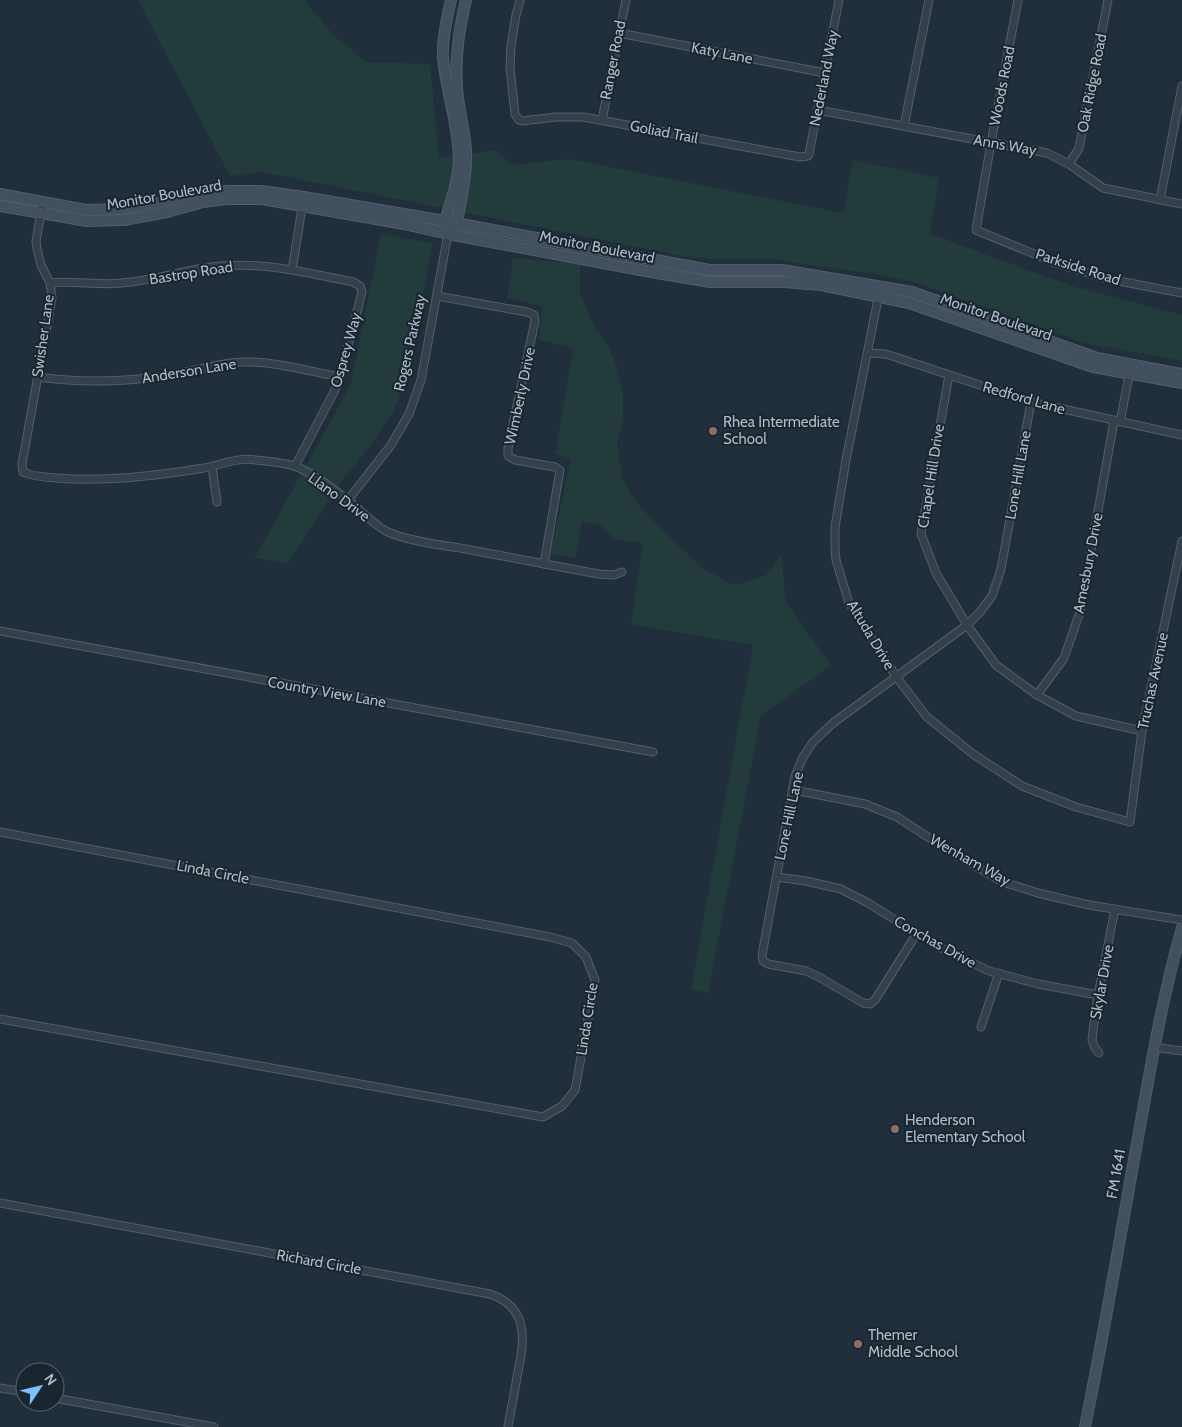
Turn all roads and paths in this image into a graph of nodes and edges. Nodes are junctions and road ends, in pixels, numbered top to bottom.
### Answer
1 (451, 0) edge
2 (466, 0) edge
3 (520, 0) edge
4 (626, 0) edge
5 (839, 0) edge
6 (929, 0) edge
7 (1018, 0) edge
8 (1108, 0) edge
9 (618, 33) junction
10 (825, 72) junction
11 (1182, 86) edge
12 (818, 110) junction
13 (602, 120) junction
14 (904, 126) junction
15 (991, 143) junction
16 (808, 156) joint
17 (1069, 164) junction
18 (0, 194) edge
19 (1160, 200) junction
20 (303, 201) junction
21 (43, 202) junction
22 (1182, 204) edge
23 (0, 206) edge
24 (40, 214) junction
25 (445, 221) junction
26 (457, 223) junction
27 (976, 230) joint
28 (448, 234) junction
29 (292, 270) junction
30 (50, 283) junction
31 (360, 286) joint
32 (879, 292) junction
33 (1182, 293) edge
34 (436, 296) junction
35 (868, 352) junction
36 (1131, 369) junction
37 (1182, 374) edge
38 (949, 375) junction
39 (38, 377) junction
40 (340, 377) junction
41 (1182, 384) edge
42 (1031, 402) junction
43 (1117, 421) junction
44 (1182, 435) edge
45 (212, 466) junction
46 (295, 466) junction
47 (23, 472) joint
48 (348, 500) junction
49 (217, 502) dead end
50 (1182, 540) edge
51 (544, 564) junction
52 (622, 572) dead end
53 (967, 625) junction
54 (0, 632) edge
55 (897, 678) junction
56 (1037, 695) junction
57 (1142, 731) junction
58 (653, 752) dead end
59 (794, 790) junction
60 (1130, 822) joint
61 (0, 832) edge
62 (777, 876) junction
63 (1115, 909) junction
64 (1182, 920) edge
65 (1182, 928) edge
66 (916, 933) junction
67 (999, 974) junction
68 (1098, 995) junction
69 (0, 1018) edge
70 (982, 1027) dead end
71 (1154, 1047) junction
72 (1182, 1051) edge
73 (1099, 1053) dead end
74 (0, 1203) edge
75 (0, 1388) edge
76 (15, 1390) edge
77 (65, 1400) edge
78 (214, 1427) edge
79 (508, 1427) edge
80 (1085, 1427) edge

1 - 25 street
2 - 26 street
3 - 13 street, Goliad Trail
4 - 9 street, Ranger Road
5 - 10 street, Nederland Way
6 - 14 street
7 - 15 street, Woods Road
8 - 17 street, Oak Ridge Road
9 - 10 street, Katy Lane
9 - 13 street, Ranger Road
10 - 12 street, Nederland Way
11 - 19 street
12 - 14 street, Anns Way
12 - 16 street, Nederland Way
13 - 16 street, Goliad Trail
14 - 15 street, Anns Way
15 - 17 street, Anns Way
15 - 27 street, Woods Road
17 - 19 street, Anns Way
18 - 21 street, Monitor Boulevard
19 - 22 street, Anns Way
20 - 21 street, Monitor Boulevard
20 - 24 street, Monitor Boulevard
20 - 25 street, Monitor Boulevard
20 - 28 street, Monitor Boulevard
20 - 29 street
21 - 24 street, Swisher Lane
23 - 24 street, Monitor Boulevard
24 - 30 street, Swisher Lane
25 - 26 street, Monitor Boulevard
25 - 28 street, Rogers Parkway
26 - 28 street, Rogers Parkway
26 - 32 street, Monitor Boulevard
27 - 33 street, Parkside Road
28 - 32 street, Monitor Boulevard
28 - 34 street, Rogers Parkway
29 - 30 street, Bastrop Road
29 - 31 street, Bastrop Road
30 - 39 street, Swisher Lane
31 - 40 street, Osprey Way
32 - 35 street, Altuda Drive
32 - 36 street, Monitor Boulevard
34 - 48 street, Rogers Parkway
34 - 51 street, Wimberly Drive
35 - 38 street, Redford Lane
35 - 55 street, Altuda Drive
36 - 37 street, Monitor Boulevard
36 - 41 street, Monitor Boulevard
36 - 43 street, Amesbury Drive
38 - 42 street, Redford Lane
38 - 53 street, Chapel Hill Drive
39 - 40 street, Anderson Lane
39 - 47 street, Swisher Lane
40 - 46 street, Osprey Way
42 - 43 street, Redford Lane
42 - 53 street, Lone Hill Lane
43 - 44 street, Redford Lane
43 - 56 street, Amesbury Drive
45 - 46 street, Llano Drive
45 - 47 street, Llano Drive
45 - 49 street
46 - 48 street, Llano Drive
48 - 51 street, Llano Drive
50 - 57 street, Truchas Avenue
51 - 52 street, Llano Drive
53 - 55 street, Lone Hill Lane
53 - 56 street, Chapel Hill Drive
54 - 58 street, Country View Lane
55 - 59 street, Lone Hill Lane
55 - 60 street, Altuda Drive
56 - 57 street, Chapel Hill Drive
57 - 60 street, Truchas Avenue
59 - 62 street, Lone Hill Lane
59 - 63 street, Wenham Way
61 - 69 street, Linda Circle
62 - 66 street, Conchas Drive
62 - 66 street, Lone Hill Lane
63 - 64 street, Wenham Way
63 - 68 street, Skylar Drive
65 - 71 street, FM 1641 / FM 1641
66 - 67 street, Conchas Drive
67 - 68 street, Conchas Drive
67 - 70 street
68 - 73 street, Skylar Drive
71 - 72 street
71 - 80 street, FM 1641 / FM 1641
74 - 79 street, Richard Circle
75 - 76 street
77 - 78 street

